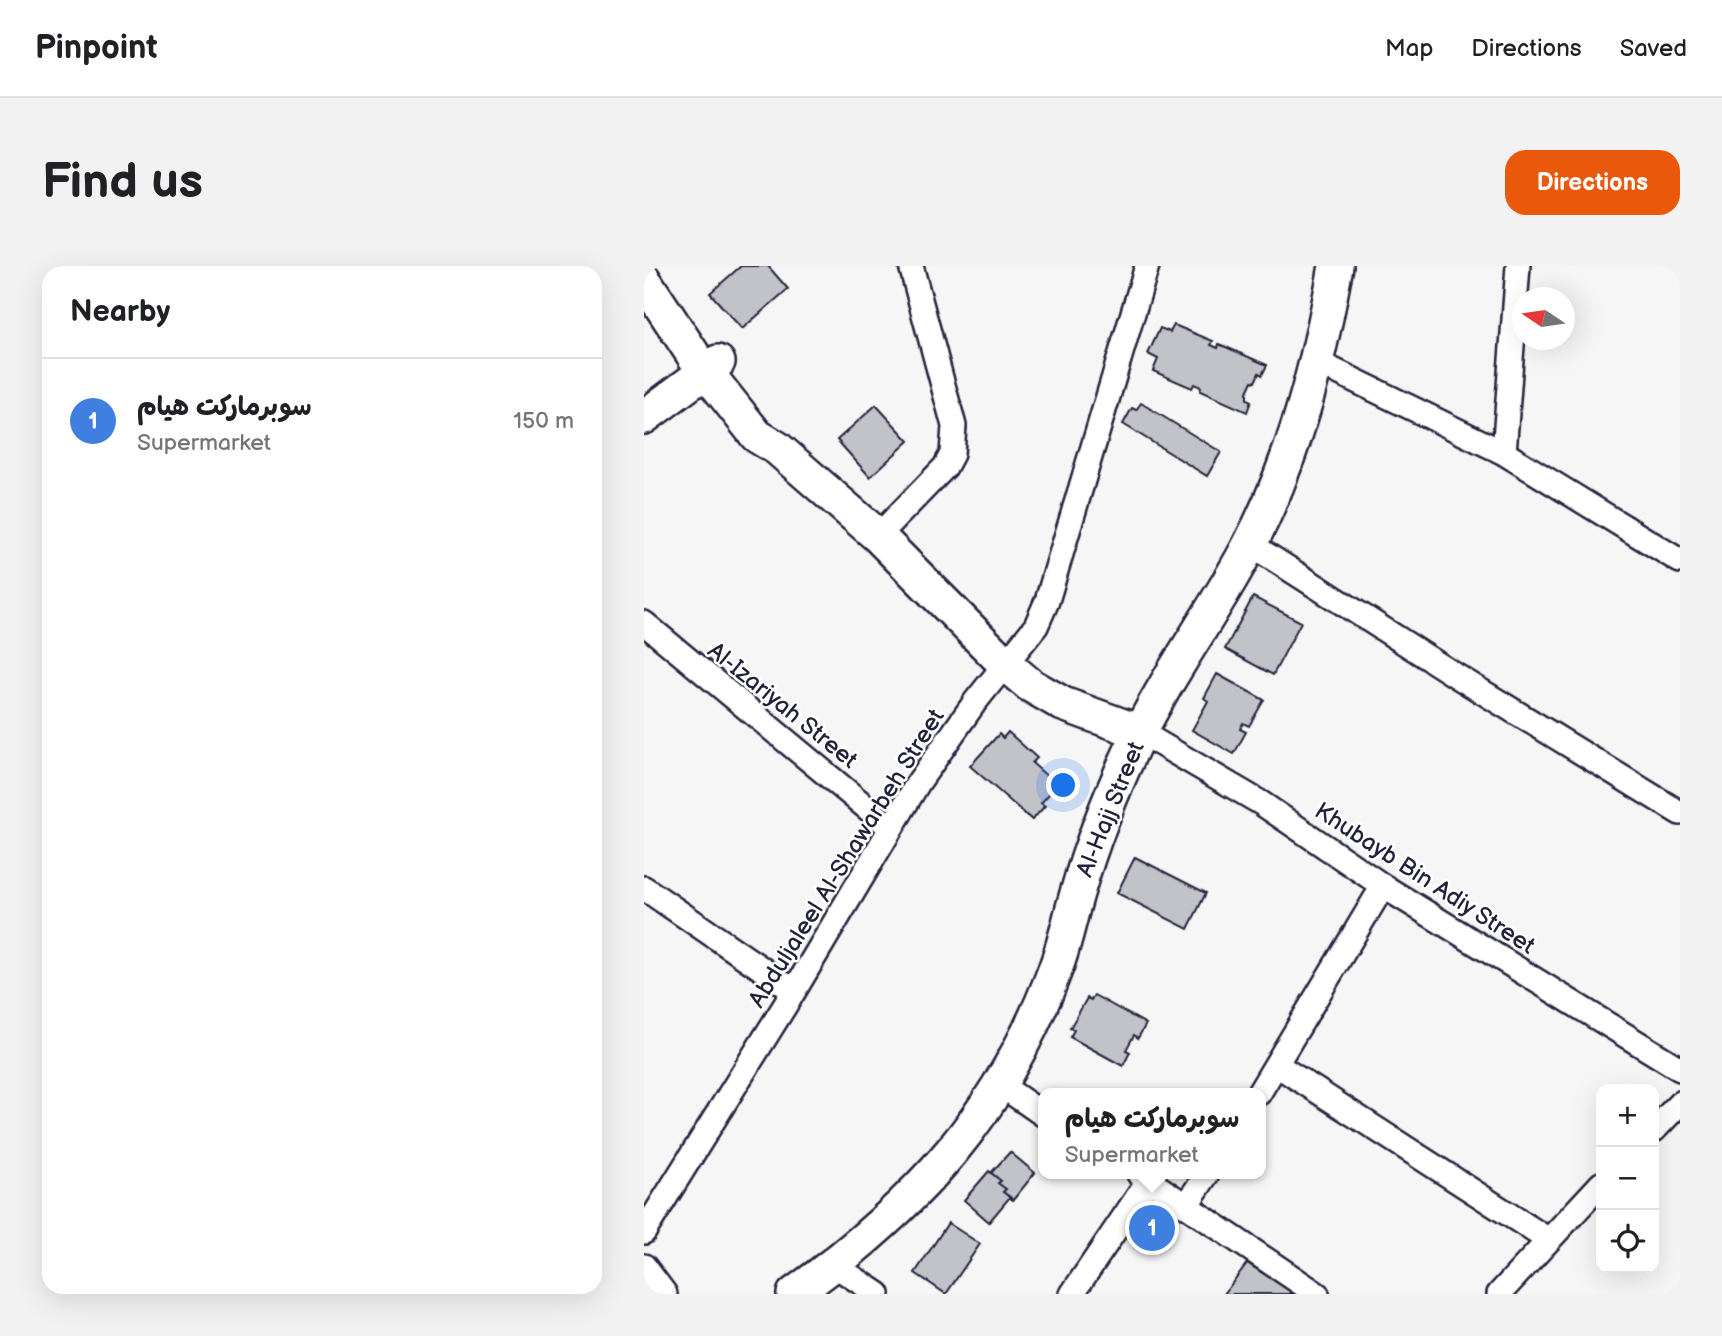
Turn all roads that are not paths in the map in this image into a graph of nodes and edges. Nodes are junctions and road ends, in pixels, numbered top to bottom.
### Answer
1 (652, 266) edge
2 (911, 266) edge
3 (1147, 266) edge
4 (1518, 266) edge
5 (1333, 267) edge
6 (644, 273) edge
7 (644, 280) edge
8 (707, 360) junction
9 (1317, 362) junction
10 (644, 404) edge
11 (644, 417) edge
12 (1504, 453) junction
13 (878, 536) junction
14 (1250, 544) junction
15 (1680, 561) edge
16 (648, 636) edge
17 (1005, 664) junction
18 (1140, 733) junction
19 (1680, 813) edge
20 (890, 827) junction
21 (1383, 886) junction
22 (644, 888) edge
23 (794, 991) junction
24 (1277, 1065) junction
25 (1680, 1069) edge
26 (1002, 1086) junction
27 (1261, 1088) edge
28 (1680, 1103) edge
29 (1038, 1111) edge
30 (1659, 1125) edge
31 (1143, 1179) edge
32 (1147, 1179) edge
33 (1204, 1179) edge
34 (1596, 1189) edge
35 (1187, 1204) junction
36 (644, 1232) edge
37 (1547, 1239) junction
38 (834, 1265) junction
39 (644, 1266) edge
40 (665, 1294) edge
41 (794, 1294) edge
42 (878, 1294) edge
43 (1072, 1294) edge
44 (1317, 1294) edge
45 (1499, 1294) edge

1 - 6 street
1 - 8 street
2 - 13 street
3 - 17 street, Abduljaleel Al-Shawarbeh Street
4 - 12 street
5 - 9 street, Al-Hajj Street
7 - 8 street
8 - 10 street
8 - 11 street
8 - 13 street
9 - 12 street
9 - 14 street, Al-Hajj Street
12 - 15 street
13 - 17 street
14 - 18 street, Al-Hajj Street
14 - 19 street
16 - 20 street, Al-Izariyah Street
17 - 18 street
17 - 20 street, Abduljaleel Al-Shawarbeh Street
18 - 21 street, Khubayb Bin Adiy Street
18 - 26 street, Al-Hajj Street
20 - 23 street, Abduljaleel Al-Shawarbeh Street
21 - 24 street
21 - 25 street, Khubayb Bin Adiy Street
22 - 23 street
23 - 36 street, Abduljaleel Al-Shawarbeh Street
24 - 27 street
24 - 37 street
26 - 29 street
26 - 38 street, Al-Hajj Street
28 - 30 street
31 - 43 street
32 - 35 street
33 - 35 street
34 - 37 street
35 - 44 street
37 - 45 street
38 - 41 street, Al-Hajj Street
38 - 42 street
39 - 40 street

